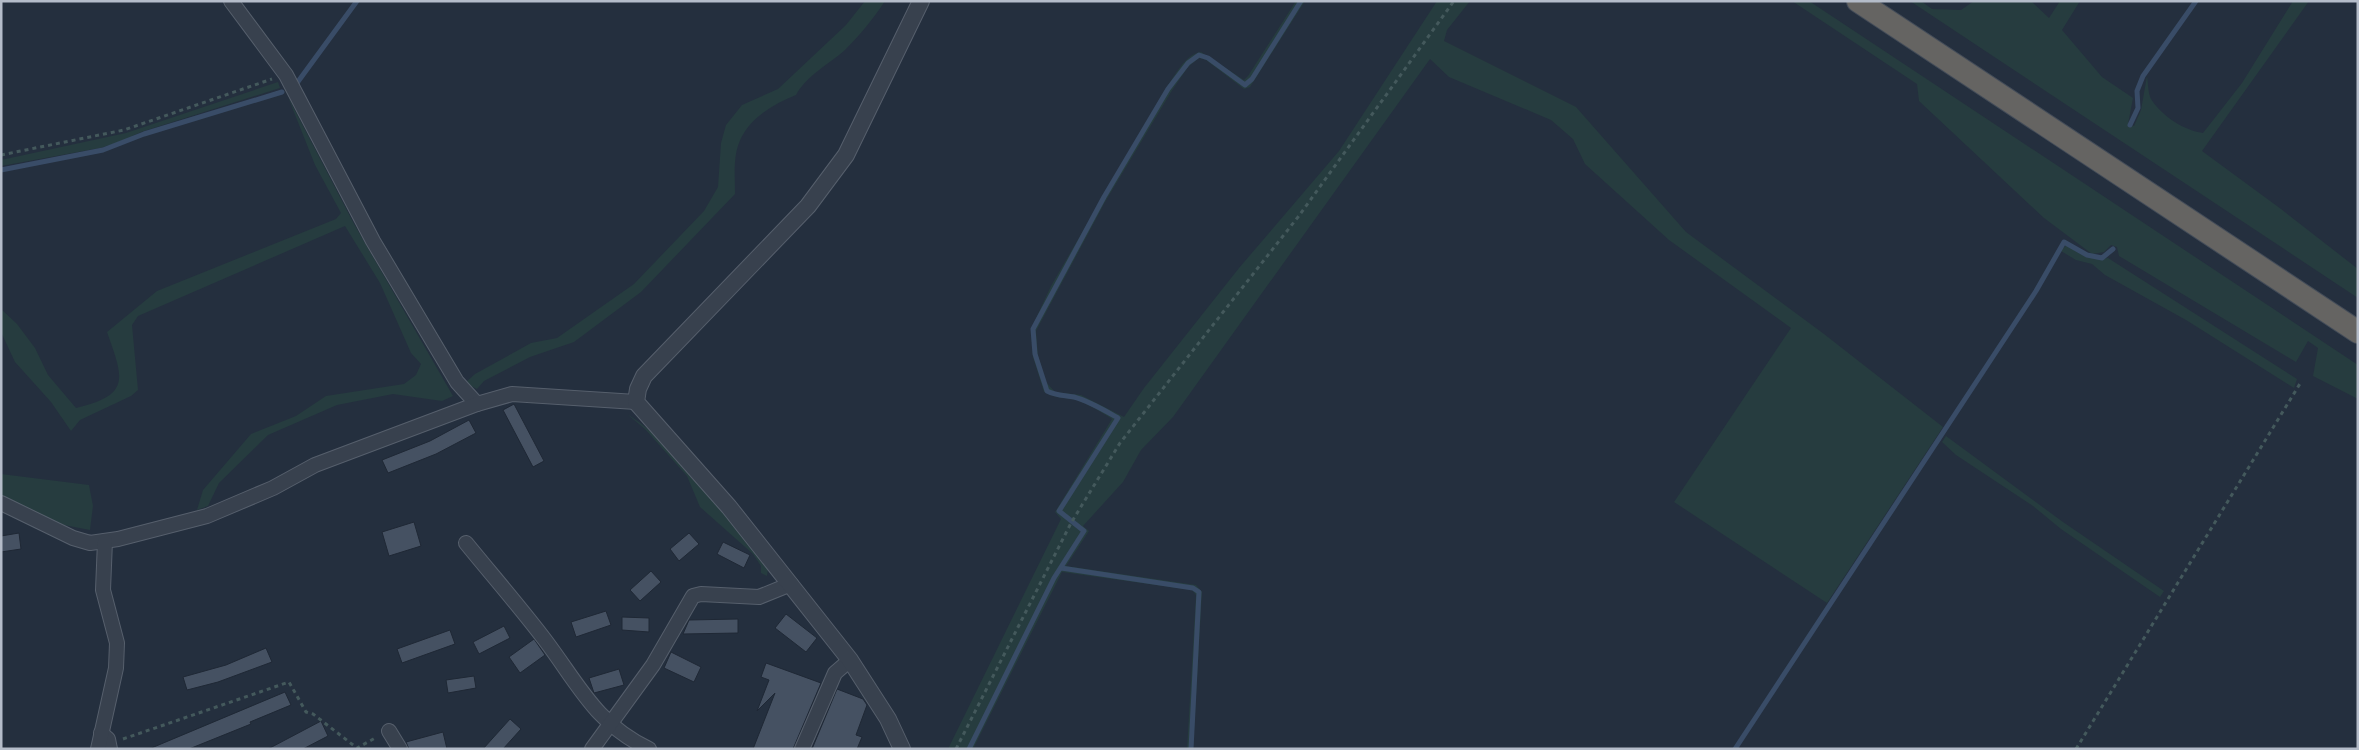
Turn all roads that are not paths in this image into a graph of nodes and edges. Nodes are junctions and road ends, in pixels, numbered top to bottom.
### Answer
1 (232, 1) edge
2 (921, 1) edge
3 (1858, 1) edge
4 (2358, 332) edge
5 (636, 402) junction
6 (477, 404) junction
7 (1, 503) edge
8 (105, 541) junction
9 (466, 542) dead end
10 (791, 584) junction
11 (850, 660) junction
12 (610, 725) junction
13 (389, 731) road end
14 (104, 742) edge
15 (400, 749) edge
16 (592, 749) edge
17 (649, 749) edge
18 (802, 749) edge
19 (902, 749) edge

1 - 6 street
2 - 5 street
3 - 4 highway
5 - 6 street
5 - 10 street
6 - 8 street
7 - 8 street
8 - 14 street
9 - 12 street
10 - 11 street
10 - 12 street
11 - 18 street
11 - 19 street
12 - 16 street
12 - 17 street
13 - 15 street

